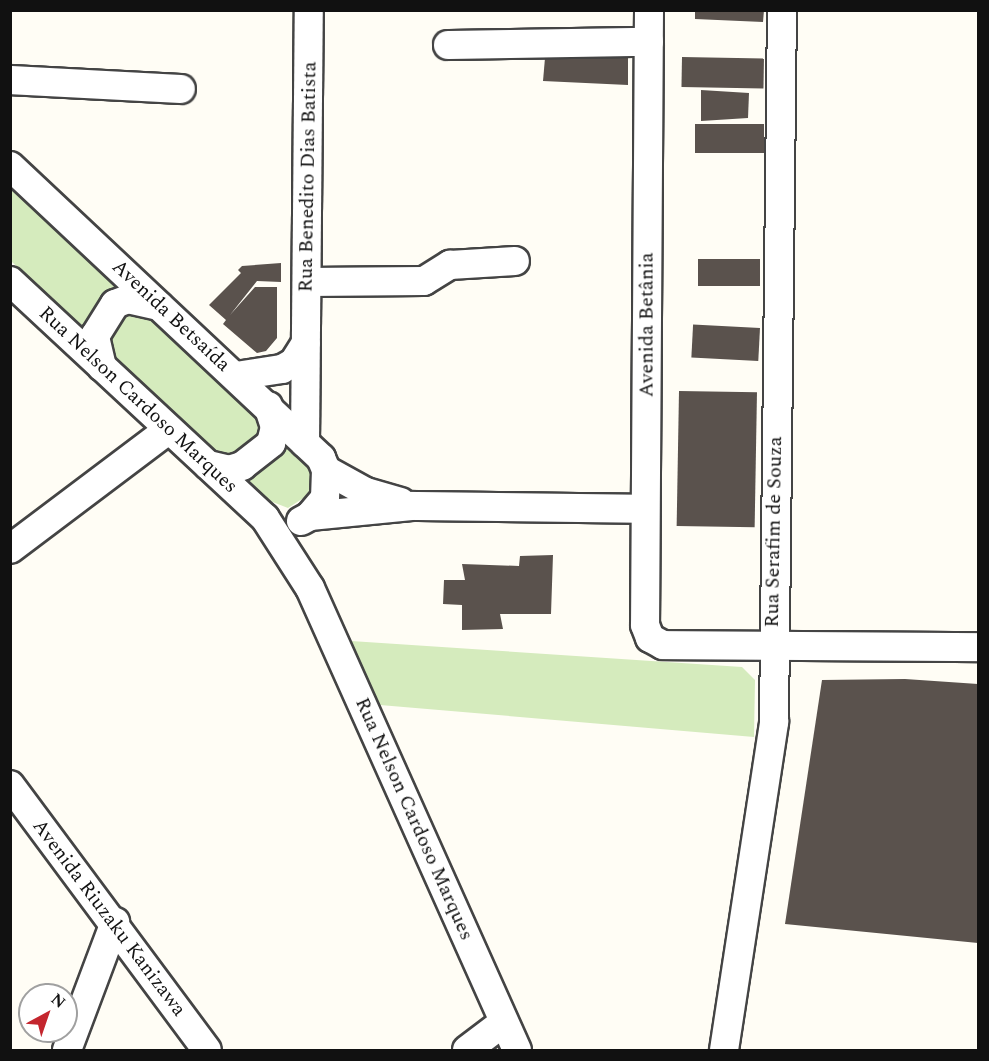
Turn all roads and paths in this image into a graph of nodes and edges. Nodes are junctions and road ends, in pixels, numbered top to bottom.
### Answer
1 (309, 10) edge
2 (649, 10) edge
3 (782, 10) edge
4 (649, 42) junction
5 (448, 45) dead end
6 (10, 80) edge
7 (40, 81) junction
8 (181, 89) dead end
9 (10, 93) edge
10 (10, 166) edge
11 (515, 261) dead end
12 (10, 281) edge
13 (307, 282) junction
14 (159, 306) junction
15 (306, 343) junction
16 (102, 367) junction
17 (236, 376) junction
18 (268, 406) junction
19 (169, 429) junction
20 (305, 443) junction
21 (208, 465) junction
22 (326, 470) junction
23 (412, 506) junction
24 (645, 509) junction
25 (266, 518) junction
26 (306, 519) junction
27 (10, 549) edge
28 (310, 588) junction
29 (773, 647) junction
30 (978, 647) edge
31 (10, 785) edge
32 (115, 922) junction
33 (504, 1022) junction
34 (68, 1050) edge
35 (207, 1050) edge
36 (467, 1050) edge
37 (517, 1050) edge
38 (724, 1050) edge

1 - 13 street, Rua Benedito Dias Batista
2 - 4 street, Avenida Betânia
3 - 29 street, Rua Serafim de Souza
4 - 5 street
4 - 24 street, Avenida Betânia
6 - 7 street
7 - 8 street
7 - 9 street
10 - 14 street, Avenida Betsaída
11 - 13 street
12 - 16 street, Rua Nelson Cardoso Marques
13 - 15 street, Rua Benedito Dias Batista
14 - 16 street
14 - 17 street, Avenida Betsaída
15 - 17 street
15 - 20 street, Rua Benedito Dias Batista
16 - 19 street, Rua Nelson Cardoso Marques
17 - 18 street, Avenida Betsaída
18 - 20 street, Avenida Betsaída
18 - 21 street
19 - 21 street, Rua Nelson Cardoso Marques
19 - 27 street
20 - 22 street, Avenida Betsaída
21 - 25 street, Rua Nelson Cardoso Marques
22 - 23 street, Avenida Betsaída
22 - 26 street
23 - 24 street, Avenida Betsaída
23 - 26 street, Avenida Betsaída
24 - 29 street, Avenida Betânia
25 - 26 street
25 - 28 street, Rua Nelson Cardoso Marques
26 - 28 street, Rua Nelson Cardoso Marques
28 - 33 street, Rua Nelson Cardoso Marques
29 - 30 street
29 - 38 street, Rua Serafim de Souza
31 - 32 street, Avenida Riuzaku Kanizawa
32 - 34 street
32 - 35 street, Avenida Riuzaku Kanizawa
33 - 36 street
33 - 37 street, Rua Nelson Cardoso Marques

